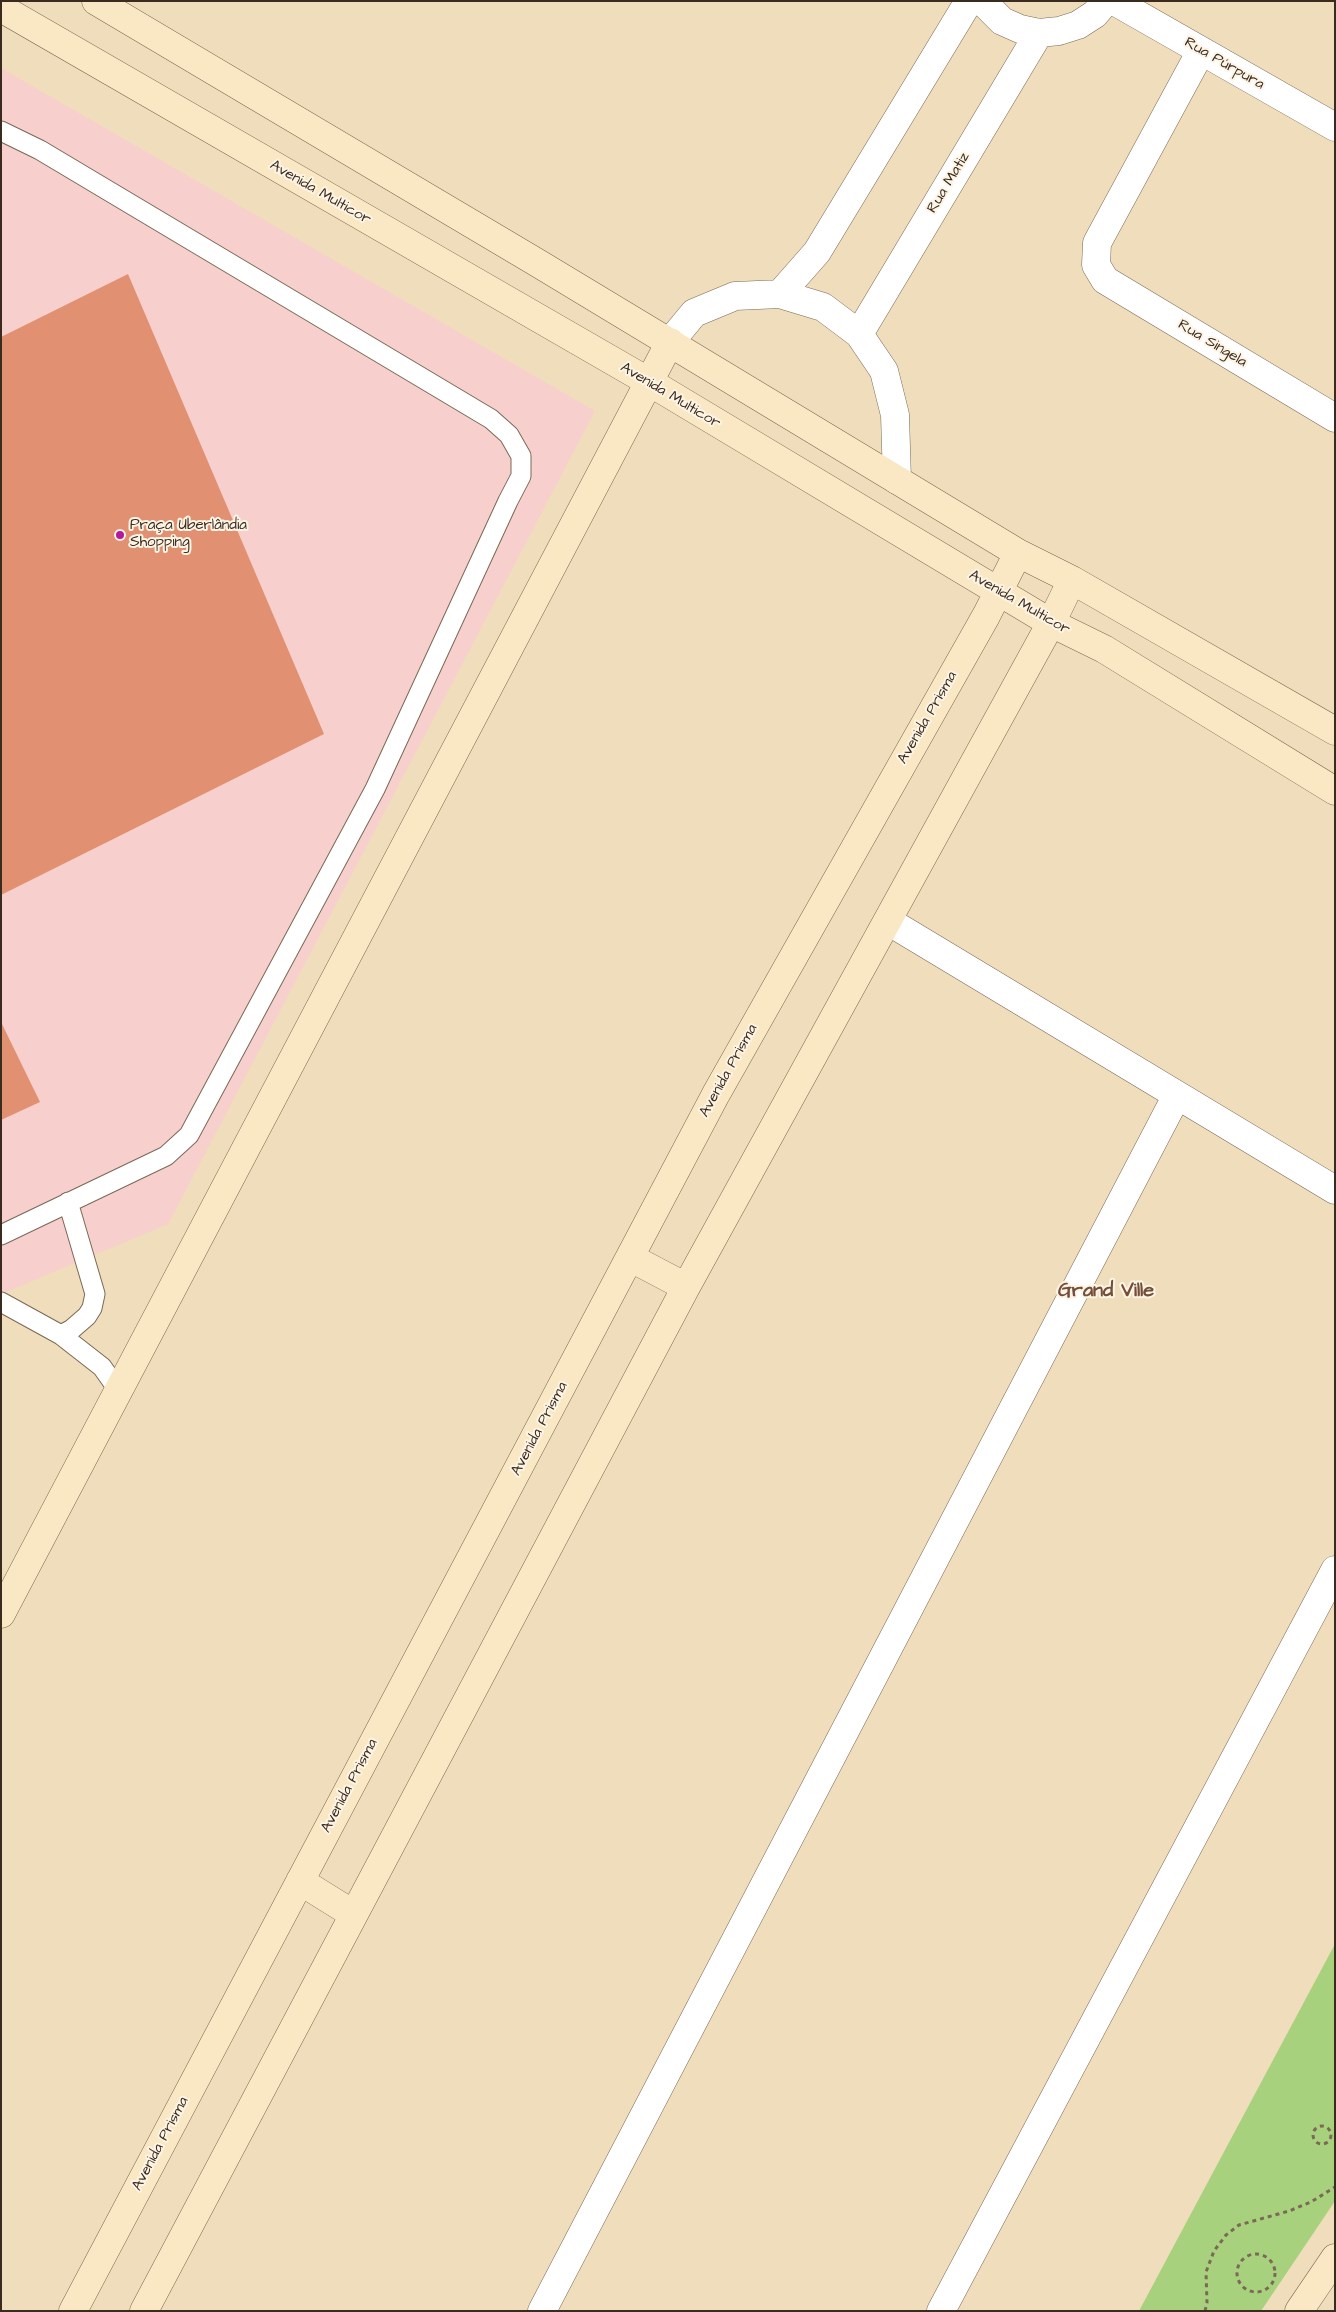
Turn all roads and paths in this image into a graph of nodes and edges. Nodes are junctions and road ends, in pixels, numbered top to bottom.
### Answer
1 (96, 1) edge
2 (969, 1) edge
3 (982, 1) edge
4 (1106, 1) edge
5 (1114, 1) edge
6 (1, 8) edge
7 (1040, 33) junction
8 (1201, 51) junction
9 (1335, 127) edge
10 (1, 131) edge
11 (780, 294) junction
12 (859, 334) junction
13 (670, 342) junction
14 (651, 383) junction
15 (1335, 418) edge
16 (897, 480) junction
17 (1018, 553) junction
18 (1072, 580) junction
19 (998, 592) junction
20 (1051, 623) junction
21 (1335, 731) edge
22 (1335, 791) edge
23 (888, 921) junction
24 (1177, 1095) junction
25 (1335, 1190) edge
26 (68, 1202) junction
27 (1, 1235) edge
28 (631, 1258) junction
29 (686, 1287) junction
30 (1, 1302) edge
31 (61, 1335) junction
32 (119, 1391) junction
33 (1335, 1570) edge
34 (1, 1614) edge
35 (300, 1881) junction
36 (353, 1914) junction
37 (1333, 2137) edge
38 (1335, 2187) edge
39 (1262, 2255) joint
40 (1335, 2258) edge
41 (74, 2311) edge
42 (144, 2311) edge
43 (542, 2311) edge
44 (941, 2311) edge
45 (1205, 2311) edge
46 (1299, 2311) edge

1 - 13 street
2 - 11 street
3 - 7 street
4 - 7 street
5 - 8 street, Rua Púrpura
6 - 14 street, Avenida Multicor
7 - 12 street, Rua Matiz
8 - 9 street, Rua Púrpura
8 - 15 street, Rua Singela
10 - 26 lane
11 - 12 street
11 - 13 street
12 - 16 street
13 - 14 street
13 - 16 street
14 - 19 street, Avenida Multicor
14 - 32 street
16 - 17 street
17 - 18 street
17 - 19 street, Avenida Prisma
18 - 20 street
18 - 21 street
19 - 20 street, Avenida Multicor
19 - 28 street, Avenida Prisma
20 - 22 street, Avenida Multicor
20 - 23 street
23 - 24 street
23 - 29 street
24 - 25 street
24 - 43 street
26 - 27 lane
26 - 31 lane
28 - 29 street
28 - 35 street, Avenida Prisma
29 - 36 street
30 - 31 lane
31 - 32 lane
32 - 34 street
33 - 44 street
35 - 36 street
35 - 41 street, Avenida Prisma
36 - 42 street
37 - 37 path
38 - 45 path
39 - 39 path
40 - 46 street

